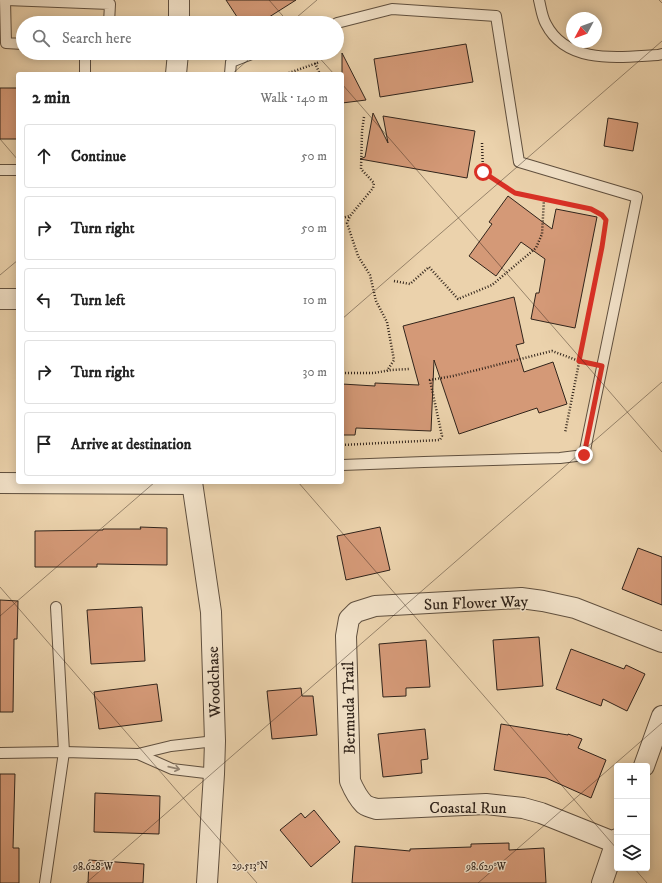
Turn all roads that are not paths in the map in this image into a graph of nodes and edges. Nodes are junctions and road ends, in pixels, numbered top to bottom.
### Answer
1 (4, 0) edge
2 (179, 0) edge
3 (539, 0) edge
4 (109, 16) edge
5 (179, 16) edge
6 (344, 21) edge
7 (3, 43) edge
8 (16, 44) edge
9 (662, 54) edge
10 (84, 60) edge
11 (177, 60) edge
12 (236, 60) edge
13 (85, 72) edge
14 (176, 72) edge
15 (230, 72) edge
16 (0, 170) edge
17 (16, 170) edge
18 (0, 299) edge
19 (16, 299) edge
20 (344, 465) edge
21 (0, 483) edge
22 (16, 483) edge
23 (192, 484) edge
24 (56, 607) dead end
25 (356, 612) joint
26 (662, 642) edge
27 (662, 716) edge
28 (215, 741) junction
29 (64, 752) junction
30 (0, 753) edge
31 (138, 754) junction
32 (645, 763) edge
33 (214, 774) junction
34 (363, 803) joint
35 (614, 840) edge
36 (614, 847) edge
37 (44, 883) edge
38 (207, 883) edge
39 (602, 883) edge

1 - 4 lane
1 - 7 lane
2 - 5 street
3 - 9 lane
6 - 20 lane
7 - 8 lane
10 - 13 lane
11 - 14 street
12 - 15 lane
16 - 17 lane
18 - 19 street
21 - 22 street
23 - 28 street, Woodchase
24 - 29 lane
25 - 26 street, Sun Flower Way
25 - 34 street, Bermuda Trail
27 - 32 street
28 - 31 lane
28 - 33 street, Woodchase
29 - 30 lane
29 - 31 lane
29 - 37 lane
31 -> 33 lane
33 - 38 street, Woodchase
34 - 35 street, Coastal Run
36 - 39 street

